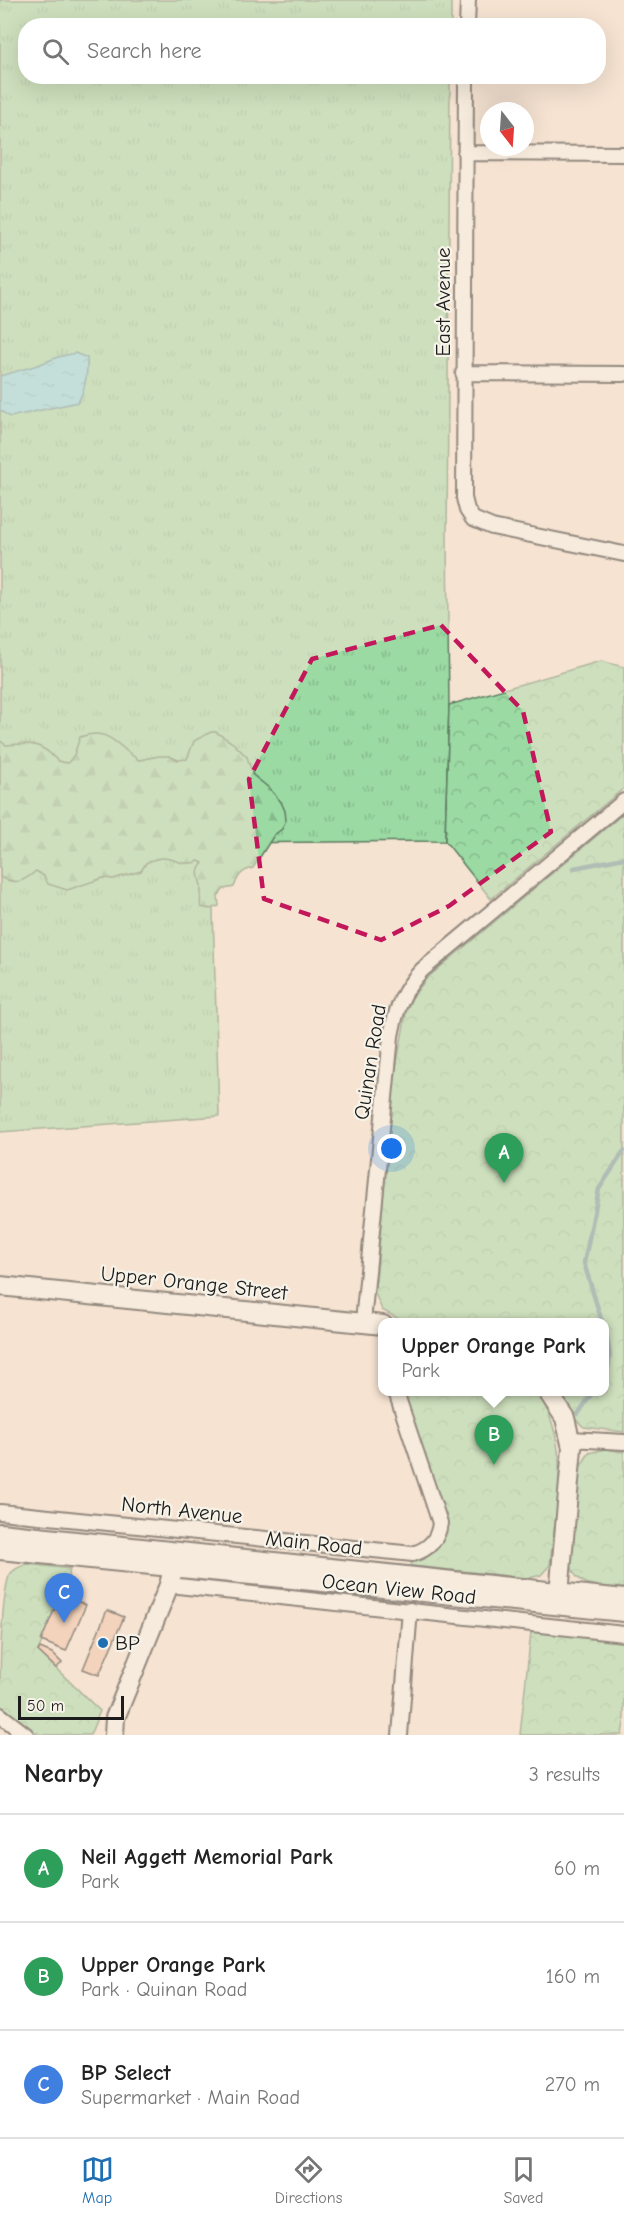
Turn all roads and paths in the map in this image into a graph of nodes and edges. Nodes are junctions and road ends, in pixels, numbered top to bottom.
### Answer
1 (468, 0) edge
2 (467, 18) edge
3 (466, 84) edge
4 (465, 153) junction
5 (624, 154) edge
6 (463, 373) junction
7 (624, 374) edge
8 (624, 554) edge
9 (624, 801) edge
10 (0, 1286) edge
11 (363, 1322) junction
12 (378, 1325) edge
13 (397, 1396) edge
14 (551, 1396) edge
15 (571, 1439) junction
16 (624, 1442) edge
17 (0, 1512) edge
18 (0, 1543) edge
19 (176, 1559) junction
20 (169, 1585) junction
21 (558, 1599) junction
22 (624, 1599) edge
23 (410, 1610) junction
24 (624, 1612) edge
25 (624, 1634) edge
26 (0, 1715) edge
27 (26, 1735) edge
28 (114, 1735) edge
29 (400, 1735) edge

1 - 2 street
3 - 4 street, East Avenue
4 - 5 street
4 - 6 street, East Avenue
6 - 7 street
6 - 8 street, East Avenue
9 - 11 street, Quinan Road
10 - 11 street, Upper Orange Street
11 - 12 street, Upper Orange Street
13 - 17 street, North Avenue
14 - 15 street
15 - 16 street
15 - 21 street
18 - 19 street, Main Road
19 - 20 street
19 - 21 street, Main Road
20 - 23 street, Ocean View Road
20 - 28 street
21 - 22 street, Main Road
21 - 24 street, Main Road
23 - 25 street, Ocean View Road
23 - 29 street
26 - 27 street

